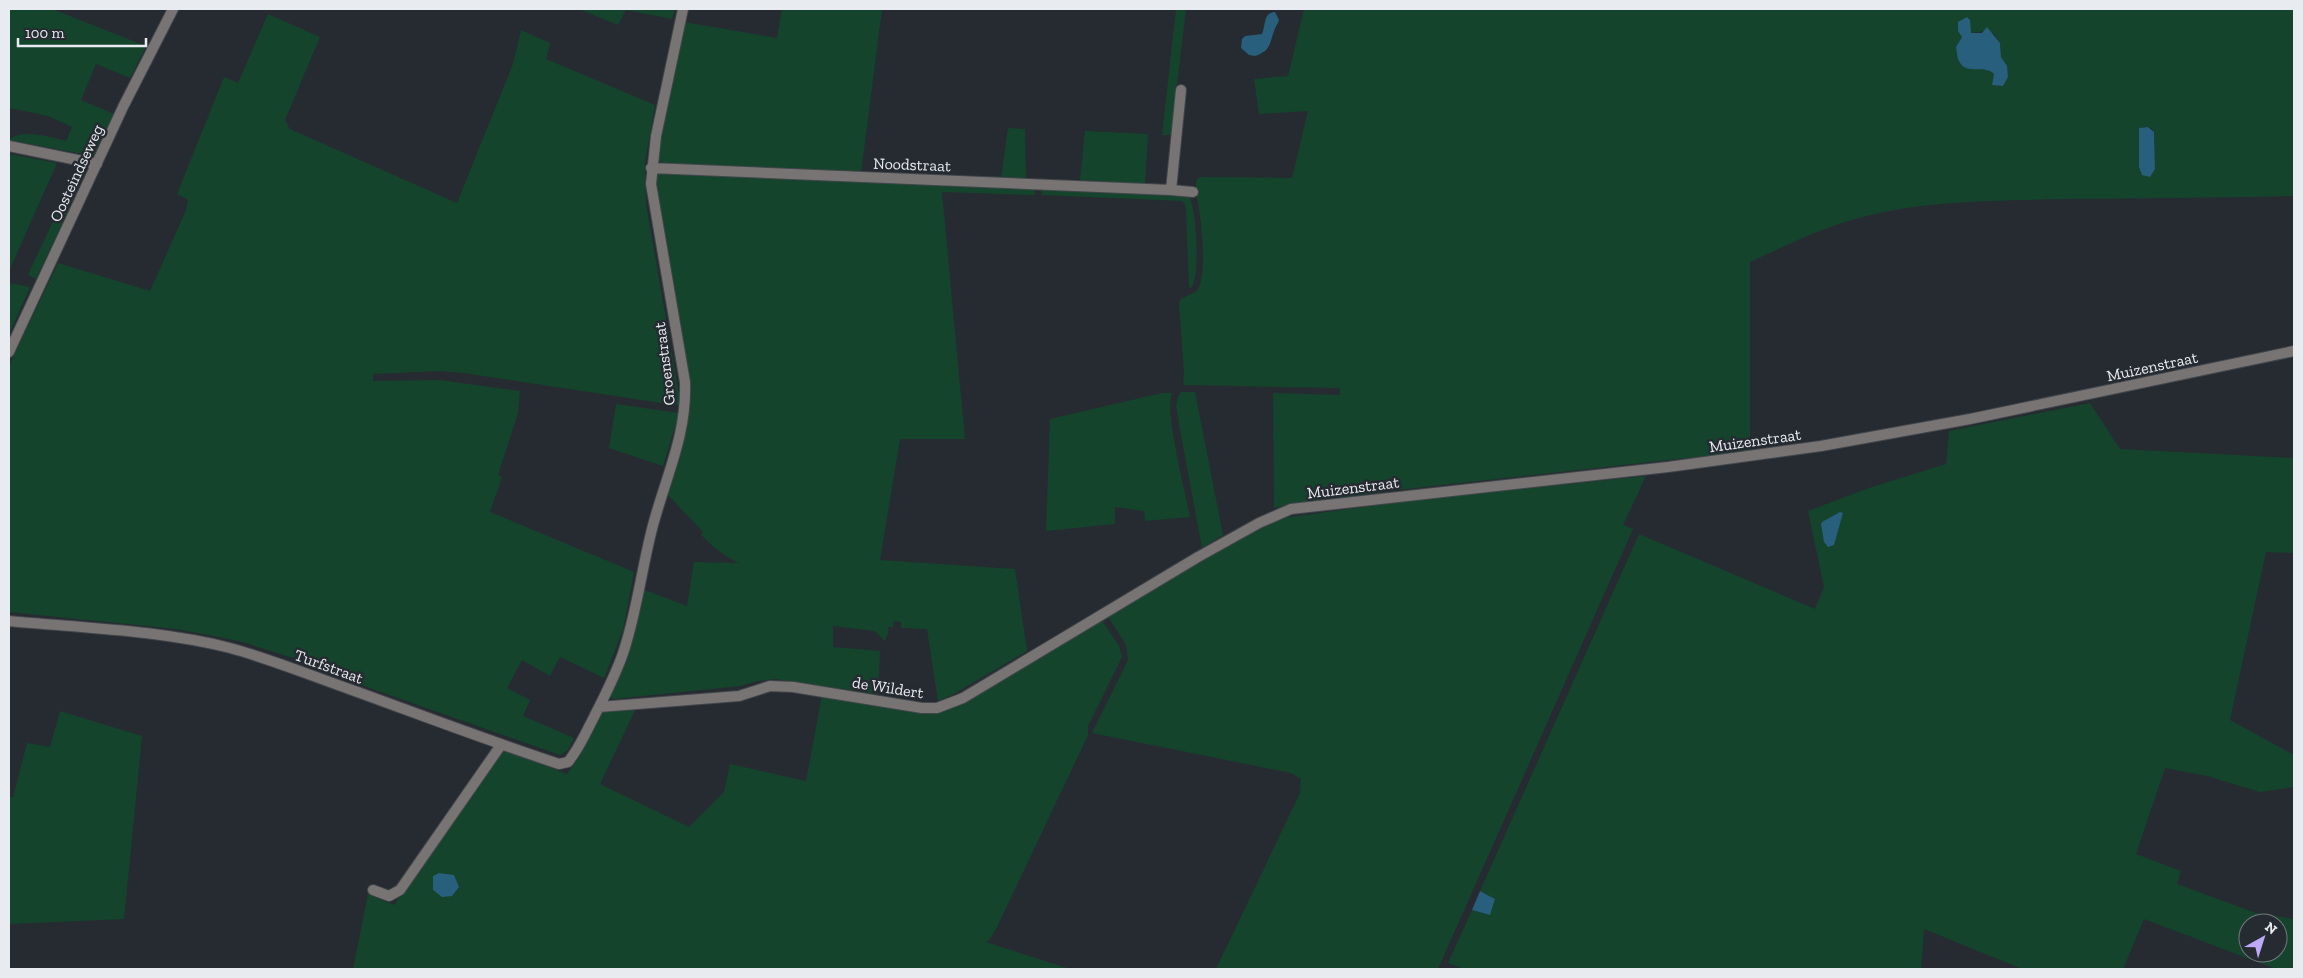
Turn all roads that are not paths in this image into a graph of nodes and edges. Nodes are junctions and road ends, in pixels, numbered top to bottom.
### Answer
1 (173, 9) edge
2 (682, 9) edge
3 (1181, 90) dead end
4 (9, 146) edge
5 (97, 164) junction
6 (651, 168) junction
7 (1171, 190) junction
8 (1193, 192) dead end
9 (2294, 351) edge
10 (9, 352) edge
11 (1220, 545) joint
12 (9, 621) edge
13 (599, 707) junction
14 (501, 745) junction
15 (373, 890) dead end

1 - 5 street, Oosteindseweg
2 - 6 street, Groenstraat
3 - 7 street
4 - 5 street
5 - 10 street, Oosteindseweg
6 - 7 street, Noodstraat
6 - 13 street, Groenstraat
7 - 8 street, Noodstraat
9 - 11 street, Muizenstraat
11 - 13 street, de Wildert
12 - 14 street, Turfstraat
13 - 14 street, Turfstraat
14 - 15 street

